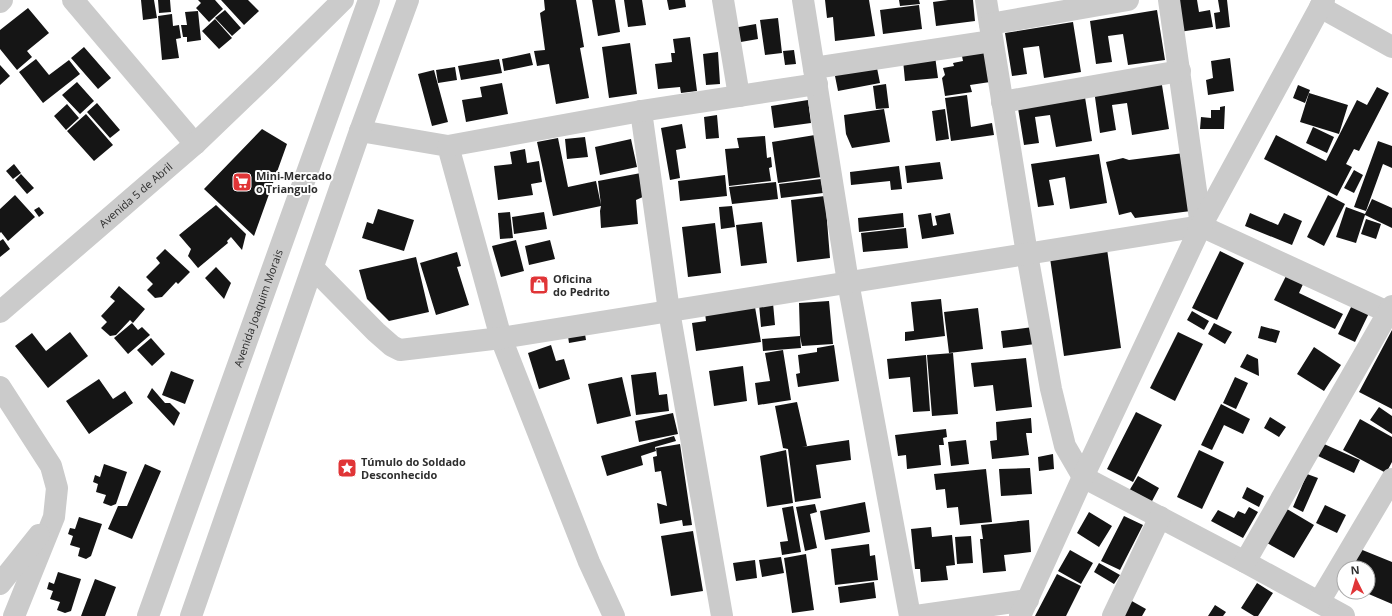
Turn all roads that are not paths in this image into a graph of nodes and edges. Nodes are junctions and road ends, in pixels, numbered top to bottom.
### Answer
1 (73, 0) edge
2 (324, 0) edge
3 (343, 0) edge
4 (369, 0) edge
5 (408, 0) edge
6 (723, 0) edge
7 (803, 0) edge
8 (986, 0) edge
9 (1128, 0) edge
10 (1169, 0) edge
11 (1322, 3) edge
12 (991, 33) junction
13 (1392, 47) edge
14 (1180, 71) junction
15 (268, 74) junction
16 (815, 76) junction
17 (739, 96) junction
18 (1002, 102) junction
19 (641, 111) junction
20 (360, 131) junction
21 (195, 144) junction
22 (448, 146) junction
23 (1201, 226) junction
24 (1027, 254) junction
25 (313, 268) junction
26 (848, 282) junction
27 (669, 311) junction
28 (1391, 311) edge
29 (0, 312) edge
30 (501, 338) junction
31 (0, 387) edge
32 (1083, 477) junction
33 (1392, 479) edge
34 (54, 517) junction
35 (1160, 517) junction
36 (1245, 562) junction
37 (0, 584) edge
38 (1319, 602) junction
39 (1024, 608) edge
40 (14, 616) edge
41 (148, 616) edge
42 (191, 616) edge
43 (614, 616) edge
44 (722, 616) edge
45 (910, 616) edge
46 (916, 616) edge
47 (1113, 616) edge
48 (1344, 616) edge

1 - 21 street
2 - 15 street, Avenida 5 de Abril
3 - 15 street, Avenida 5 de Abril
4 - 41 street, Avenida Joaquim Morais
5 - 20 street
6 - 17 street
7 - 16 street
8 - 12 street
9 - 12 street
10 - 14 street
11 - 13 street
11 - 23 street
12 - 16 street
12 - 18 street
14 - 18 street
14 - 23 street
15 - 21 street, Avenida 5 de Abril
16 - 17 street
16 - 26 street
17 - 19 street
18 - 24 street
19 - 22 street
19 - 27 street
20 - 22 street
20 - 25 street
21 - 29 street, Avenida 5 de Abril
22 - 30 street
23 - 24 street
23 - 28 street
23 - 32 street
24 - 26 street
24 - 32 street
25 - 30 street
25 - 42 street
26 - 27 street
26 - 45 street
27 - 30 street
27 - 44 street
28 - 36 street
30 - 43 street
31 - 34 street
32 - 35 street
32 - 39 street
33 - 38 street
34 - 37 street
34 - 40 street
35 - 36 street
35 - 47 street
36 - 38 street
38 - 48 street
39 - 46 street

